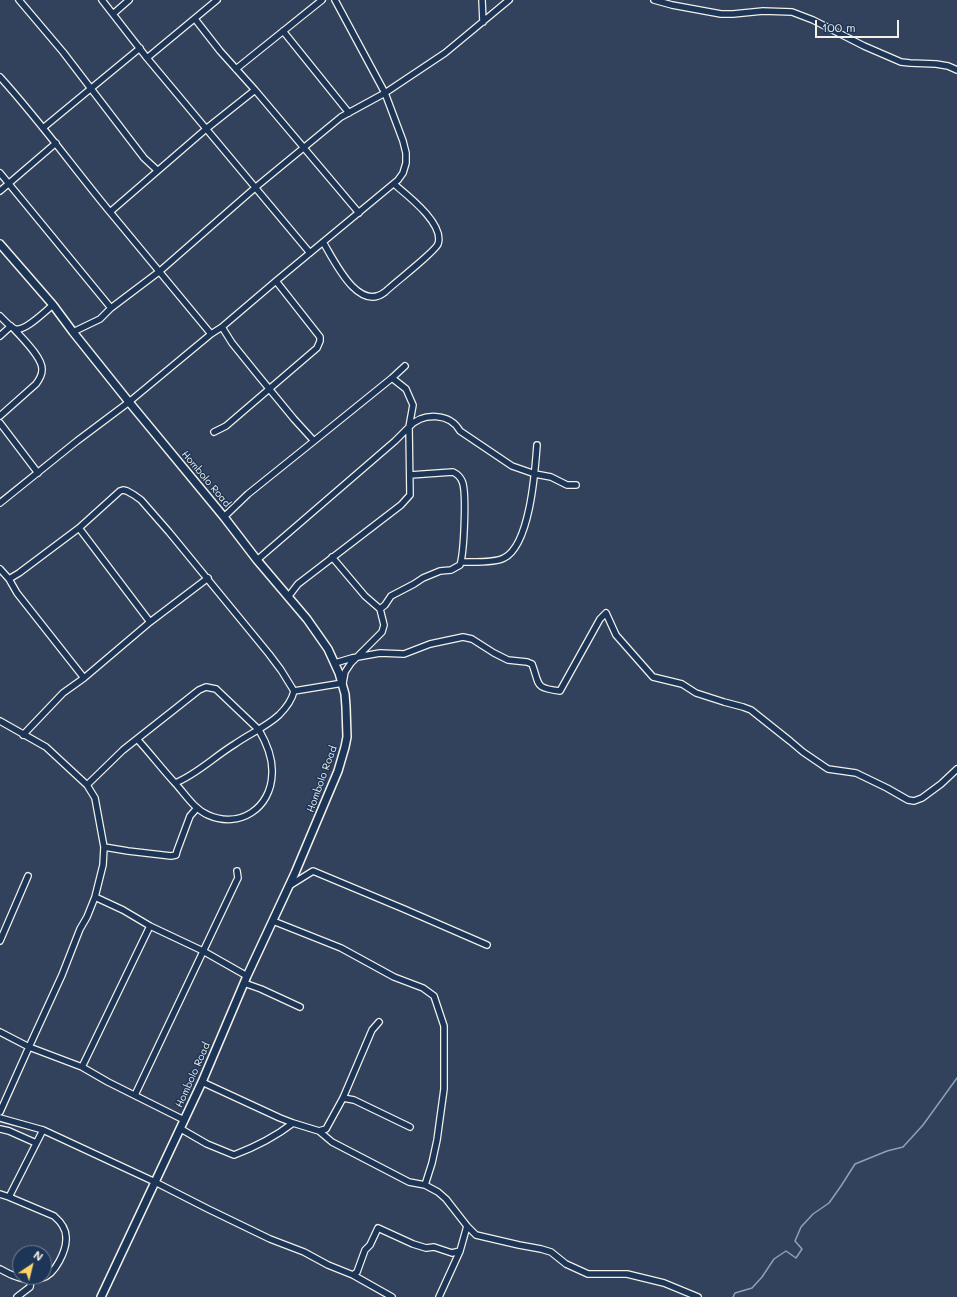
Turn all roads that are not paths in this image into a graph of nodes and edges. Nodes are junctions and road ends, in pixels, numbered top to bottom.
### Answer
1 (19, 0) edge
2 (102, 0) edge
3 (129, 0) edge
4 (217, 0) edge
5 (322, 0) edge
6 (335, 0) edge
7 (482, 0) edge
8 (509, 0) edge
9 (654, 0) edge
10 (113, 14) junction
11 (195, 19) junction
12 (483, 22) junction
13 (283, 31) junction
14 (140, 48) junction
15 (147, 58) junction
16 (236, 69) junction
17 (957, 70) edge
18 (0, 77) edge
19 (91, 89) junction
20 (255, 90) junction
21 (385, 93) junction
22 (349, 113) junction
23 (44, 128) junction
24 (206, 129) junction
25 (56, 143) junction
26 (304, 148) junction
27 (158, 170) junction
28 (0, 174) edge
29 (9, 184) junction
30 (394, 184) junction
31 (256, 187) junction
32 (0, 190) edge
33 (110, 212) junction
34 (359, 213) junction
35 (324, 242) junction
36 (0, 244) edge
37 (310, 253) junction
38 (160, 271) junction
39 (276, 281) junction
40 (53, 305) junction
41 (111, 308) junction
42 (0, 316) edge
43 (12, 327) junction
44 (222, 327) junction
45 (73, 332) junction
46 (211, 334) junction
47 (0, 336) edge
48 (405, 366) dead end
49 (392, 378) junction
50 (269, 388) junction
51 (129, 402) junction
52 (0, 416) edge
53 (0, 423) edge
54 (409, 427) junction
55 (214, 432) dead end
56 (314, 440) junction
57 (537, 445) dead end
58 (38, 473) junction
59 (535, 474) junction
60 (410, 475) junction
61 (576, 485) dead end
62 (0, 503) edge
63 (224, 517) junction
64 (79, 528) junction
65 (332, 557) junction
66 (257, 560) junction
67 (461, 562) junction
68 (0, 569) edge
69 (208, 578) junction
70 (9, 579) junction
71 (288, 597) junction
72 (380, 609) junction
73 (150, 622) junction
74 (356, 657) junction
75 (335, 663) junction
76 (84, 678) junction
77 (342, 683) junction
78 (294, 691) junction
79 (0, 721) edge
80 (259, 730) junction
81 (23, 735) junction
82 (137, 739) junction
83 (957, 769) edge
84 (175, 784) junction
85 (87, 785) junction
86 (197, 808) junction
87 (104, 847) junction
88 (237, 871) dead end
89 (28, 876) dead end
90 (289, 886) junction
91 (95, 897) junction
92 (273, 921) junction
93 (150, 926) junction
94 (0, 941) edge
95 (487, 945) dead end
96 (203, 950) junction
97 (246, 980) junction
98 (300, 1007) dead end
99 (378, 1022) dead end
100 (0, 1032) edge
101 (29, 1047) junction
102 (82, 1067) junction
103 (202, 1082) junction
104 (134, 1095) junction
105 (343, 1098) junction
106 (0, 1112) edge
107 (0, 1118) edge
108 (184, 1120) junction
109 (293, 1123) junction
110 (410, 1127) dead end
111 (180, 1128) junction
112 (0, 1129) edge
113 (43, 1130) junction
114 (319, 1131) junction
115 (36, 1143) junction
116 (155, 1182) junction
117 (425, 1185) junction
118 (0, 1194) edge
119 (9, 1197) junction
120 (467, 1226) junction
121 (460, 1252) junction
122 (0, 1269) edge
123 (52, 1271) edge
124 (12, 1274) edge
125 (353, 1275) junction
126 (30, 1285) edge
127 (17, 1297) edge
128 (101, 1297) edge
129 (392, 1297) edge
130 (440, 1297) edge
131 (698, 1297) edge

1 - 19 street
2 - 10 street
3 - 10 street
4 - 11 street
5 - 13 street
6 - 21 street
7 - 12 street
8 - 12 street
9 - 17 street
10 - 14 street
11 - 15 street
11 - 16 street
12 - 21 street
13 - 16 street
13 - 22 street
14 - 15 street
14 - 19 street
15 - 24 street
16 - 20 street
18 - 23 street
19 - 23 street
19 - 27 street
20 - 24 street
20 - 26 street
21 - 22 street
21 - 30 street
22 - 26 street
23 - 25 street
24 - 27 street
24 - 31 street
25 - 29 street
25 - 33 street
26 - 31 street
26 - 34 street
27 - 33 street
28 - 29 street
29 - 32 street
29 - 41 street
30 - 34 street
30 - 35 street
31 - 37 street
31 - 38 street
33 - 38 street
34 - 35 street
35 - 37 street
36 - 40 street, Hombolo Road
37 - 39 street
38 - 41 street
38 - 46 street
39 - 44 street
39 - 50 street
40 - 43 street
40 - 45 street, Hombolo Road
41 - 45 street
42 - 43 street
43 - 47 street
43 - 52 street
44 - 46 street
44 - 50 street
45 - 51 street, Hombolo Road
46 - 51 street
48 - 49 street
49 - 54 street
49 - 56 street
50 - 55 street
50 - 56 street
51 - 58 street
51 - 63 street, Hombolo Road
53 - 58 street
54 - 59 street
54 - 60 street
54 - 66 street
56 - 63 street
57 - 59 street
58 - 62 street
59 - 61 street
59 - 67 street
60 - 65 street
60 - 67 street
63 - 66 street, Hombolo Road
64 - 69 street
64 - 70 street
64 - 73 street
65 - 71 street
65 - 72 street
66 - 71 street, Hombolo Road
67 - 72 street
68 - 70 street
69 - 73 street
69 - 78 street
70 - 76 street
71 - 75 street, Hombolo Road
72 - 74 street
73 - 76 street
74 - 75 street
74 - 77 street
74 - 83 street
75 - 77 street, Hombolo Road
76 - 81 street
77 - 78 street
77 - 90 street, Hombolo Road
78 - 80 street
79 - 81 street
80 - 82 street
80 - 84 street
80 - 86 street
81 - 85 street
82 - 84 street
82 - 85 street
84 - 86 street
85 - 87 street
86 - 87 street
87 - 91 street
88 - 96 street
89 - 94 street
90 - 92 street, Hombolo Road
90 - 95 street
91 - 93 street
91 - 101 street
92 - 97 street, Hombolo Road
92 - 117 street
93 - 96 street
93 - 102 street
96 - 97 street
96 - 104 street
97 - 98 street
97 - 103 street, Hombolo Road
99 - 105 street
100 - 101 street
101 - 102 street
101 - 106 street
102 - 104 street
103 - 108 street, Hombolo Road
103 - 109 street
104 - 108 street
105 - 110 street
105 - 114 street
107 - 113 street
108 - 111 street, Hombolo Road
109 - 111 street
109 - 114 street
111 - 116 street, Hombolo Road
112 - 115 street
113 - 115 street
113 - 116 street
114 - 117 street
115 - 119 street
116 - 125 street
116 - 128 street, Hombolo Road
117 - 120 street
118 - 119 street
119 - 123 street
120 - 121 street
120 - 131 street
121 - 125 street
121 - 130 street
122 - 124 street
125 - 129 street
126 - 127 street

